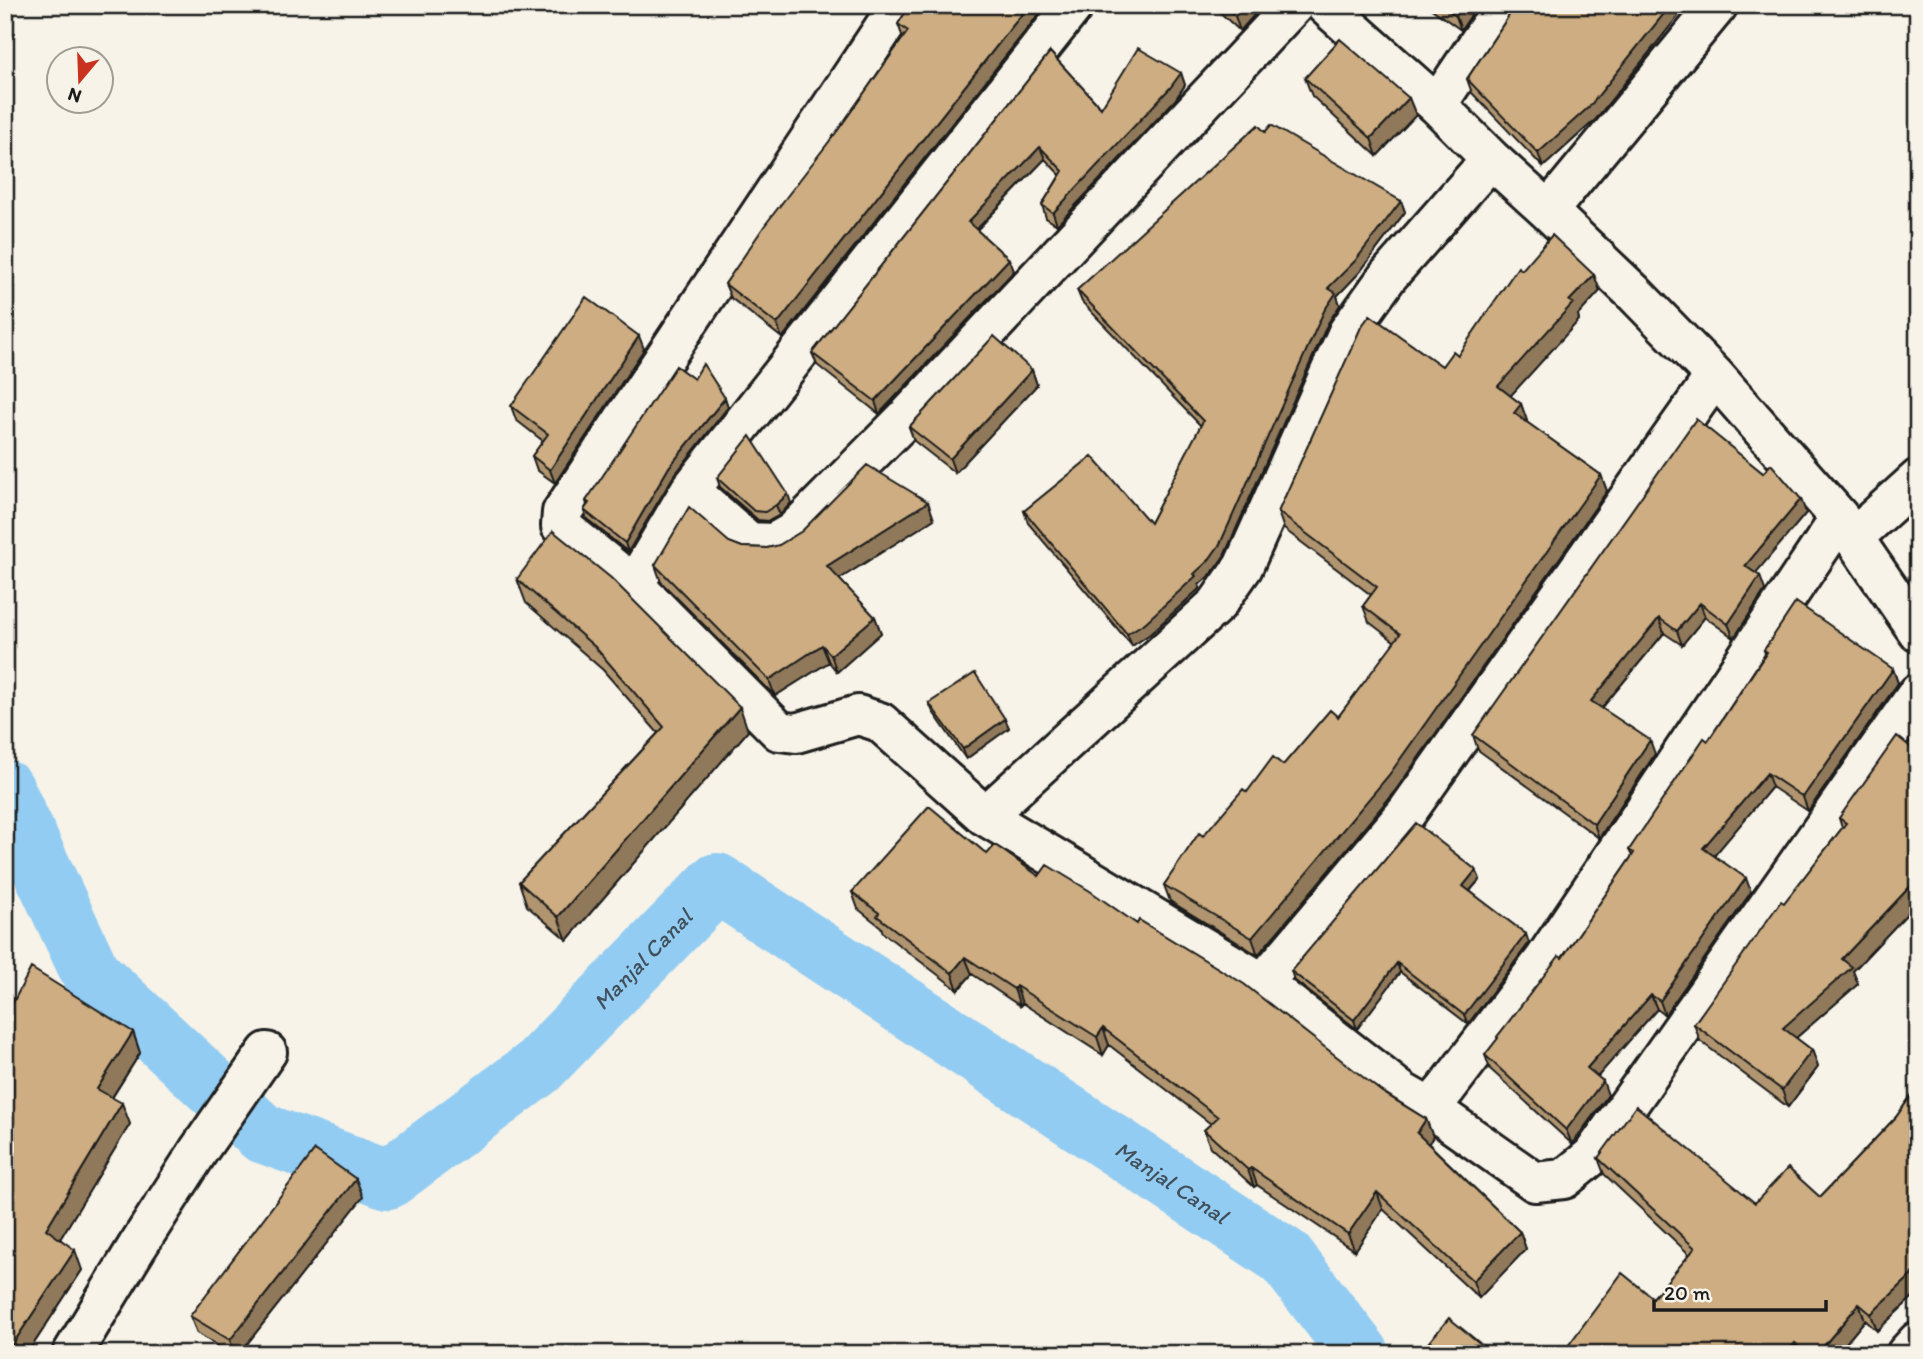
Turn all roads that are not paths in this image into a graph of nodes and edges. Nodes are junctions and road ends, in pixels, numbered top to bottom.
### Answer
1 (899, 5) edge
2 (1073, 5) edge
3 (1294, 5) edge
4 (1325, 5) edge
5 (1504, 5) edge
6 (1718, 5) edge
7 (1437, 105) junction
8 (1491, 159) junction
9 (1549, 211) junction
10 (1715, 376) junction
11 (1918, 479) edge
12 (690, 490) junction
13 (1847, 528) junction
14 (634, 585) junction
15 (1918, 632) edge
16 (1918, 693) edge
17 (985, 816) junction
18 (1263, 983) junction
19 (267, 1052) dead end
20 (1430, 1108) junction
21 (1918, 1341) edge
22 (72, 1354) edge
23 (1906, 1354) edge

1 - 14 street
2 - 12 street
3 - 12 street
4 - 7 street
5 - 7 street
6 - 9 street
7 - 8 street
8 - 9 street
8 - 17 street
9 - 10 street
10 - 13 street
10 - 18 street
11 - 13 street
12 - 14 street
13 - 15 street
13 - 20 street
14 - 17 street
16 - 20 street
17 - 18 street
18 - 20 street
19 - 22 street
21 - 23 street

